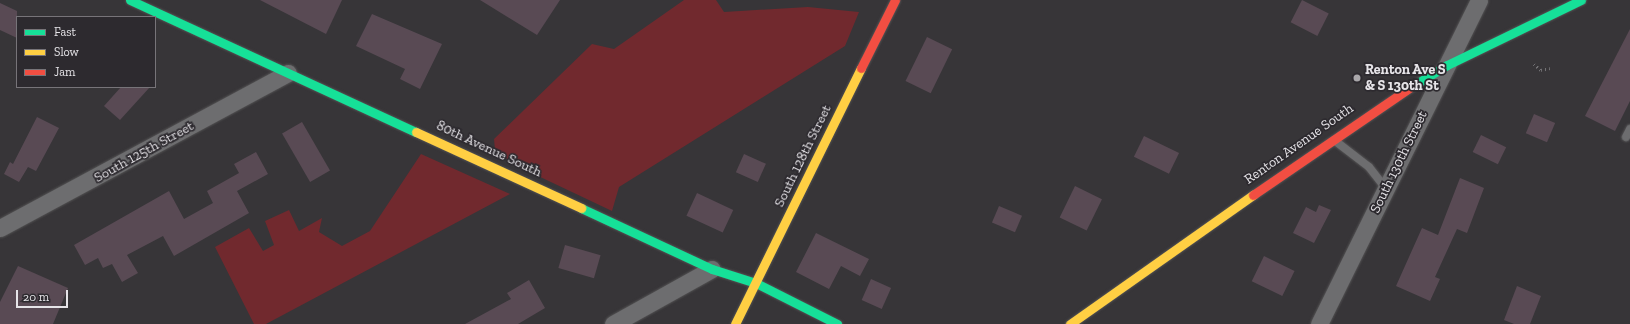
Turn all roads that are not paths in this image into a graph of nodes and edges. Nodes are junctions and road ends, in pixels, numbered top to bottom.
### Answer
1 (130, 0) edge
2 (895, 0) edge
3 (1479, 0) edge
4 (1581, 0) edge
5 (1447, 65) junction
6 (288, 73) junction
7 (1630, 129) edge
8 (1626, 136) dead end
9 (1332, 138) junction
10 (1386, 189) junction
11 (0, 228) edge
12 (712, 268) junction
13 (756, 283) junction
14 (613, 324) edge
15 (735, 324) edge
16 (837, 324) edge
17 (1070, 324) edge
18 (1319, 324) edge

1 - 6 street, 80th Avenue South
2 - 13 street, South 128th Street
3 - 5 street, South 130th Street
4 - 5 street, Renton Avenue South
5 - 9 street, Renton Avenue South
5 - 10 street, South 130th Street
6 - 11 street, South 125th Street
6 - 12 street, 80th Avenue South
7 - 8 lane
9 - 10 lane
9 - 17 street, Renton Avenue South
10 - 18 street, South 130th Street
12 - 13 street, 80th Avenue South
12 - 14 street
13 - 15 street, South 128th Street
13 - 16 street, 80th Avenue South

